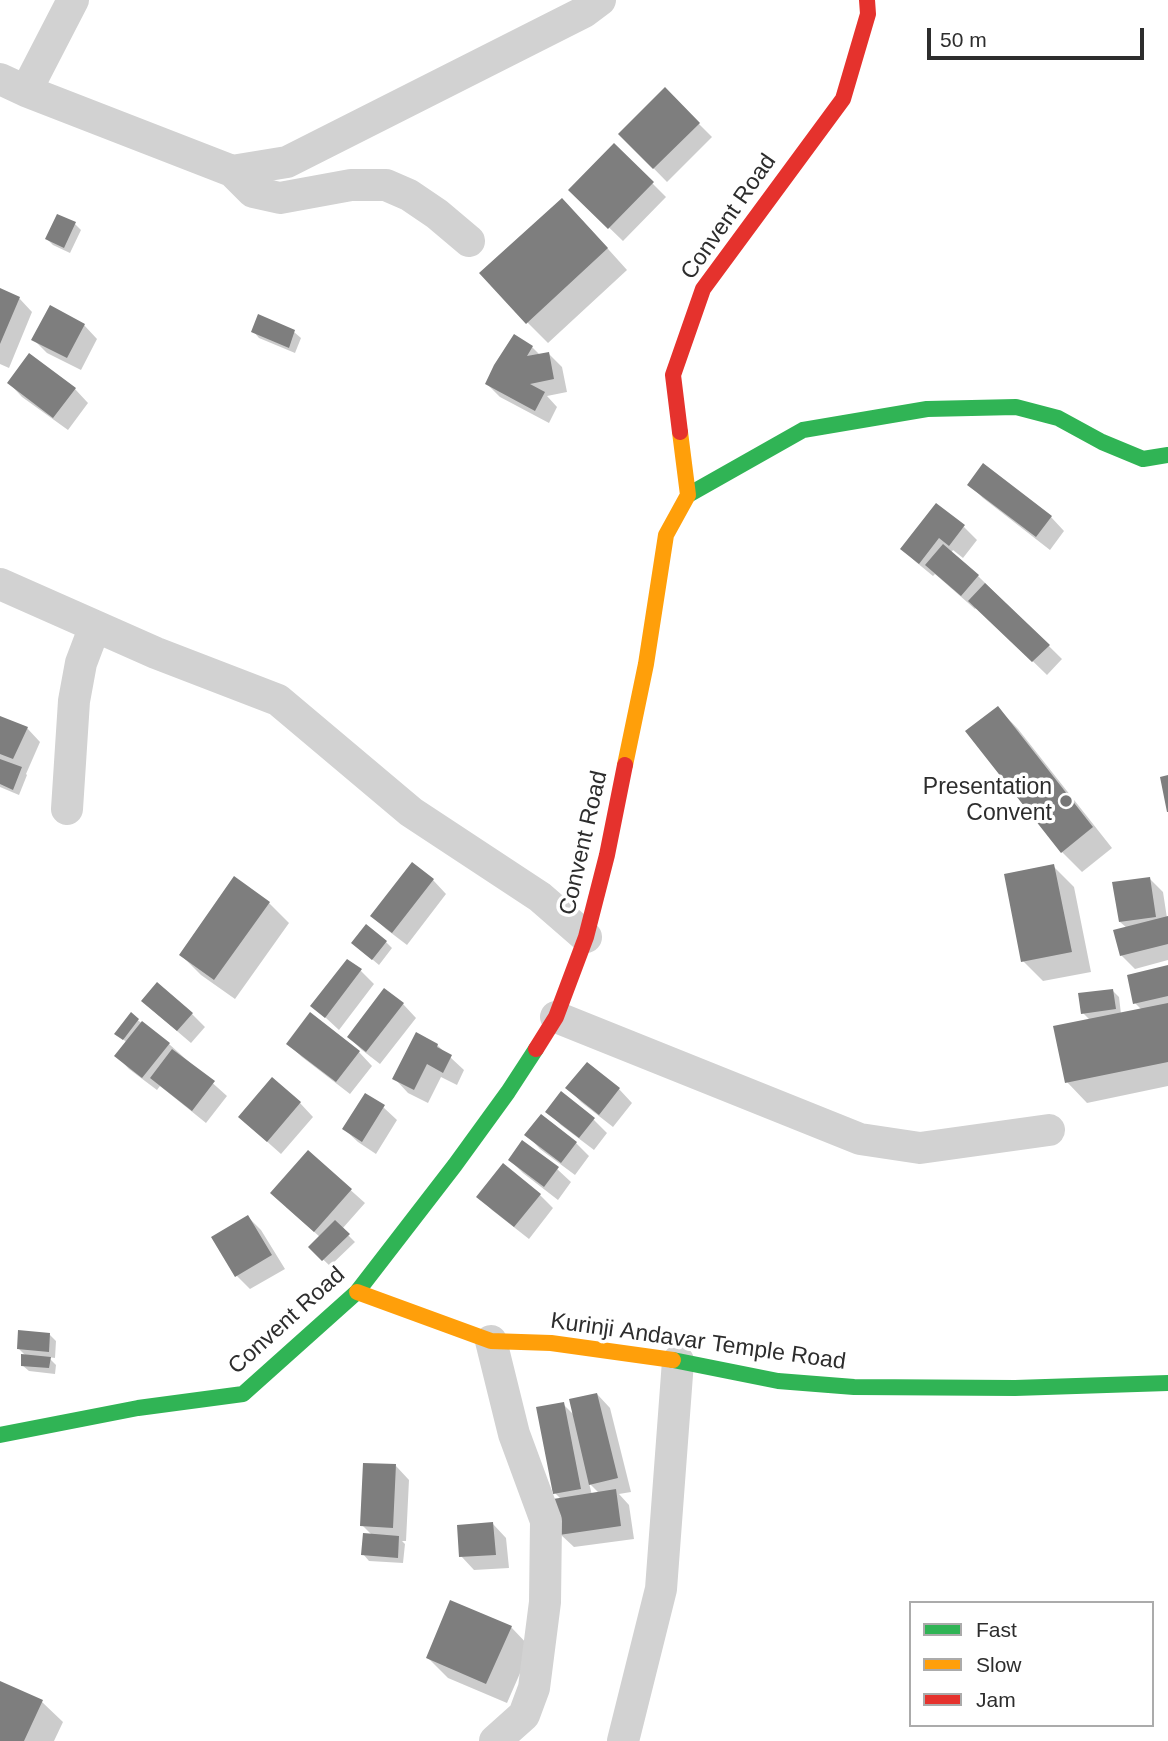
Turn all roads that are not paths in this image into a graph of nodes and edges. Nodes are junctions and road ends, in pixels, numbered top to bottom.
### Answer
1 (73, 0) edge
2 (600, 0) edge
3 (871, 5) edge
4 (13, 85) edge
5 (232, 171) junction
6 (469, 242) dead end
7 (1168, 455) edge
8 (688, 495) junction
9 (0, 584) edge
10 (95, 626) junction
11 (67, 809) dead end
12 (586, 937) junction
13 (556, 1017) junction
14 (1049, 1130) dead end
15 (357, 1292) junction
16 (491, 1341) junction
17 (678, 1362) junction
18 (1168, 1383) edge
19 (0, 1435) edge
20 (495, 1741) edge
21 (623, 1741) edge

1 - 4 street
2 - 5 street
3 - 8 main road, Convent Road
4 - 5 street
5 - 6 street
7 - 8 main road
8 - 12 main road, Convent Road
9 - 10 street
10 - 11 street
10 - 12 street
12 - 13 main road, Convent Road
13 - 14 street
13 - 15 main road, Convent Road
15 - 16 main road, Kurinji Andavar Temple Road
15 - 19 main road, Convent Road
16 - 17 main road, Kurinji Andavar Temple Road
16 - 20 street
17 - 18 main road, Kurinji Andavar Temple Road
17 - 21 street

